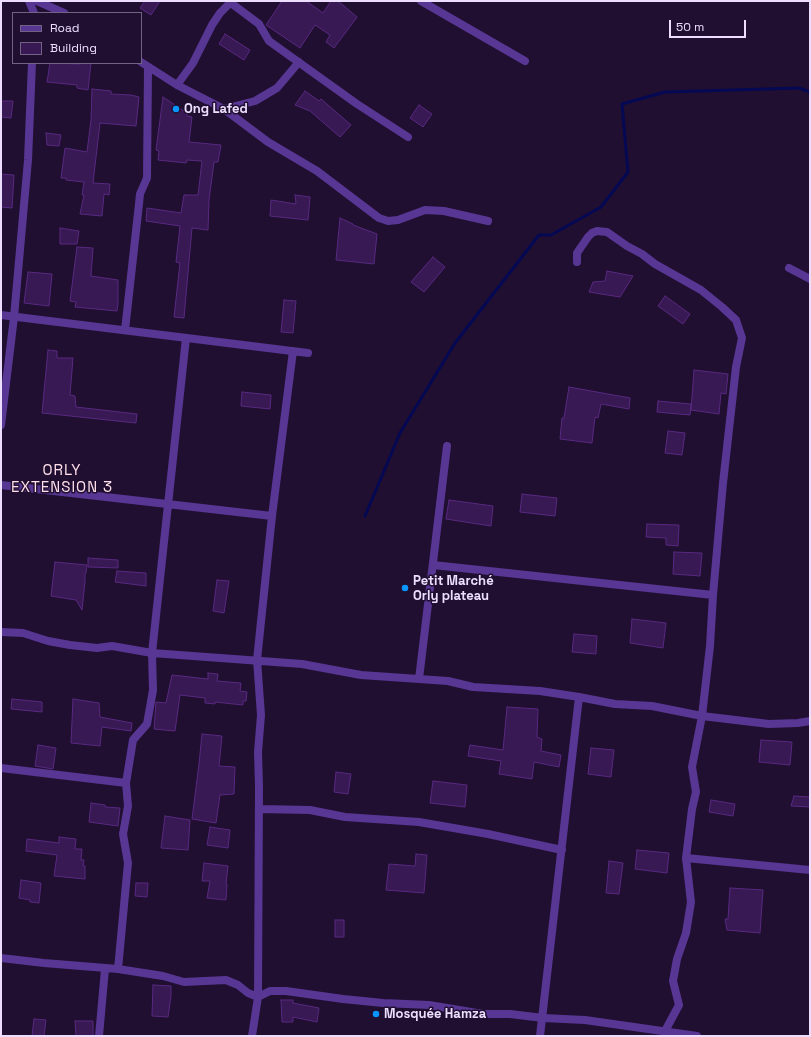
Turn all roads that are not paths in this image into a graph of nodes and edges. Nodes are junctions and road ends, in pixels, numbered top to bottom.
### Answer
1 (29, 1) edge
2 (37, 1) edge
3 (421, 1) edge
4 (231, 2) edge
5 (34, 12) edge
6 (62, 12) edge
7 (525, 61) dead end
8 (299, 62) junction
9 (32, 64) edge
10 (145, 64) edge
11 (177, 84) junction
12 (224, 109) junction
13 (408, 137) dead end
14 (488, 221) dead end
15 (577, 262) dead end
16 (789, 268) dead end
17 (810, 279) edge
18 (1, 315) edge
19 (14, 317) junction
20 (125, 330) junction
21 (186, 338) junction
22 (293, 352) junction
23 (308, 353) dead end
24 (1, 425) edge
25 (447, 446) dead end
26 (1, 485) edge
27 (168, 504) junction
28 (272, 516) junction
29 (433, 565) junction
30 (712, 595) junction
31 (1, 632) edge
32 (152, 653) junction
33 (257, 660) junction
34 (419, 679) junction
35 (579, 697) junction
36 (702, 716) junction
37 (810, 721) edge
38 (1, 768) edge
39 (126, 783) junction
40 (259, 809) junction
41 (562, 850) junction
42 (686, 858) junction
43 (810, 870) edge
44 (1, 958) edge
45 (105, 969) junction
46 (118, 969) junction
47 (258, 997) junction
48 (542, 1018) junction
49 (665, 1033) edge
50 (99, 1036) edge
51 (252, 1036) edge
52 (540, 1036) edge
53 (697, 1036) edge

1 - 5 street
2 - 6 street
3 - 7 street
4 - 8 street
4 - 11 street
8 - 12 street
8 - 13 street
9 - 19 street
10 - 11 street
10 - 20 street
11 - 12 street
12 - 14 street
15 - 30 street
16 - 17 street
18 - 19 street
19 - 20 street
19 - 24 street
20 - 21 street
21 - 22 street
21 - 27 street
22 - 23 street
22 - 28 street
25 - 29 street
26 - 27 street
27 - 28 street
27 - 32 street
28 - 33 street
29 - 30 street
29 - 34 street
30 - 36 street
31 - 32 street
32 - 33 street
32 - 39 street
33 - 34 street
33 - 40 street
34 - 35 street
35 - 36 street
35 - 41 street
36 - 37 street
36 - 42 street
38 - 39 street
39 - 46 street
40 - 41 street
40 - 47 street
41 - 48 street
42 - 43 street
42 - 49 street
44 - 45 street
45 - 46 street
45 - 50 street
46 - 47 street
47 - 48 street
47 - 51 street
48 - 49 street
48 - 52 street
49 - 53 street

